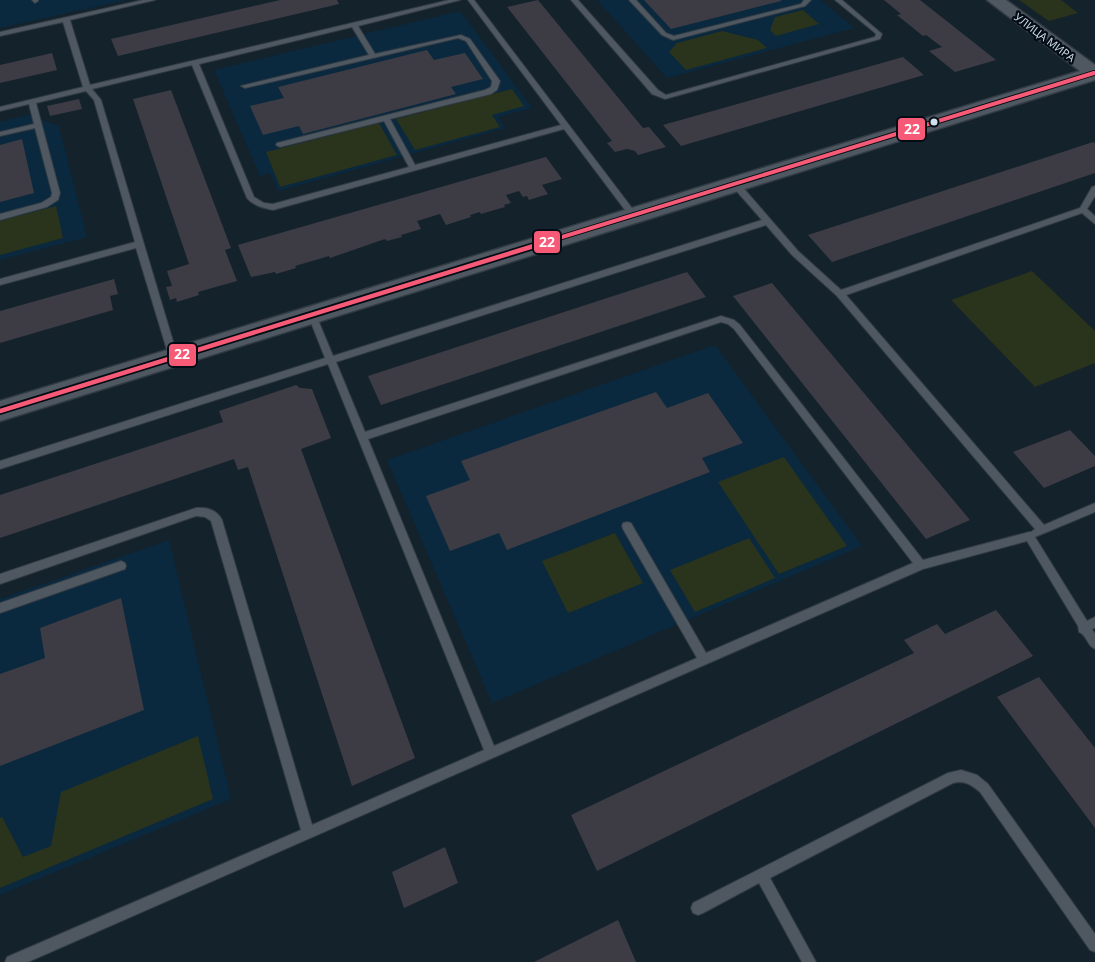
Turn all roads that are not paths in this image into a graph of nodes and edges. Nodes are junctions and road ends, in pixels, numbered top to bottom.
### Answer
1 (152, 0) edge
2 (456, 0) edge
3 (471, 0) edge
4 (574, 0) edge
5 (632, 0) edge
6 (808, 0) edge
7 (838, 0) edge
8 (995, 0) edge
9 (66, 19) junction
10 (354, 25) junction
11 (0, 34) edge
12 (373, 56) junction
13 (195, 63) junction
14 (1094, 74) edge
15 (245, 86) dead end
16 (87, 88) junction
17 (32, 101) junction
18 (0, 109) edge
19 (386, 118) junction
20 (38, 125) junction
21 (566, 126) junction
22 (0, 134) edge
23 (280, 145) dead end
24 (413, 168) junction
25 (736, 185) junction
26 (1095, 189) edge
27 (1083, 210) junction
28 (0, 216) edge
29 (634, 216) junction
30 (768, 221) junction
31 (1095, 221) edge
32 (139, 244) junction
33 (0, 282) edge
34 (840, 294) junction
35 (312, 315) junction
36 (172, 358) junction
37 (331, 360) junction
38 (0, 411) edge
39 (362, 438) junction
40 (0, 465) edge
41 (1095, 507) edge
42 (627, 526) dead end
43 (1042, 530) junction
44 (1029, 536) junction
45 (921, 565) junction
46 (121, 566) dead end
47 (0, 579) edge
48 (0, 608) edge
49 (1095, 622) edge
50 (1083, 628) junction
51 (1095, 644) edge
52 (704, 660) junction
53 (491, 753) junction
54 (308, 833) junction
55 (762, 875) junction
56 (698, 908) dead end
57 (1095, 945) edge
58 (12, 962) edge
59 (809, 962) edge

1 - 9 lane
2 - 10 lane
3 - 21 lane
4 - 7 lane
5 - 6 lane
8 - 14 street, УЛИЦА МИРА
9 - 11 lane
9 - 16 lane
10 - 12 lane
10 - 13 lane
12 - 15 lane
12 - 19 lane
13 - 16 lane
13 - 24 lane
14 - 25 street
16 - 17 lane
16 - 32 lane
17 - 18 lane
17 - 20 lane
19 - 23 lane
19 - 24 lane
20 - 22 lane
20 - 28 lane
21 - 24 lane
21 - 29 lane
25 - 29 street
25 - 30 lane
26 - 27 lane
27 - 31 lane
27 - 34 lane
29 - 35 street
30 - 34 lane
30 - 37 lane
32 - 33 lane
32 - 36 lane
34 - 43 lane
35 - 36 street
35 - 37 lane
36 - 38 street
37 - 39 lane
37 - 40 lane
39 - 45 lane
39 - 53 lane
41 - 43 lane
42 - 52 lane
43 - 44 lane
44 - 45 lane
44 - 50 lane
45 - 52 lane
46 - 48 lane
47 - 54 lane
49 - 50 lane
50 - 51 lane
52 - 53 lane
53 - 54 lane
54 - 58 lane
55 - 56 lane
55 - 57 lane
55 - 59 lane

